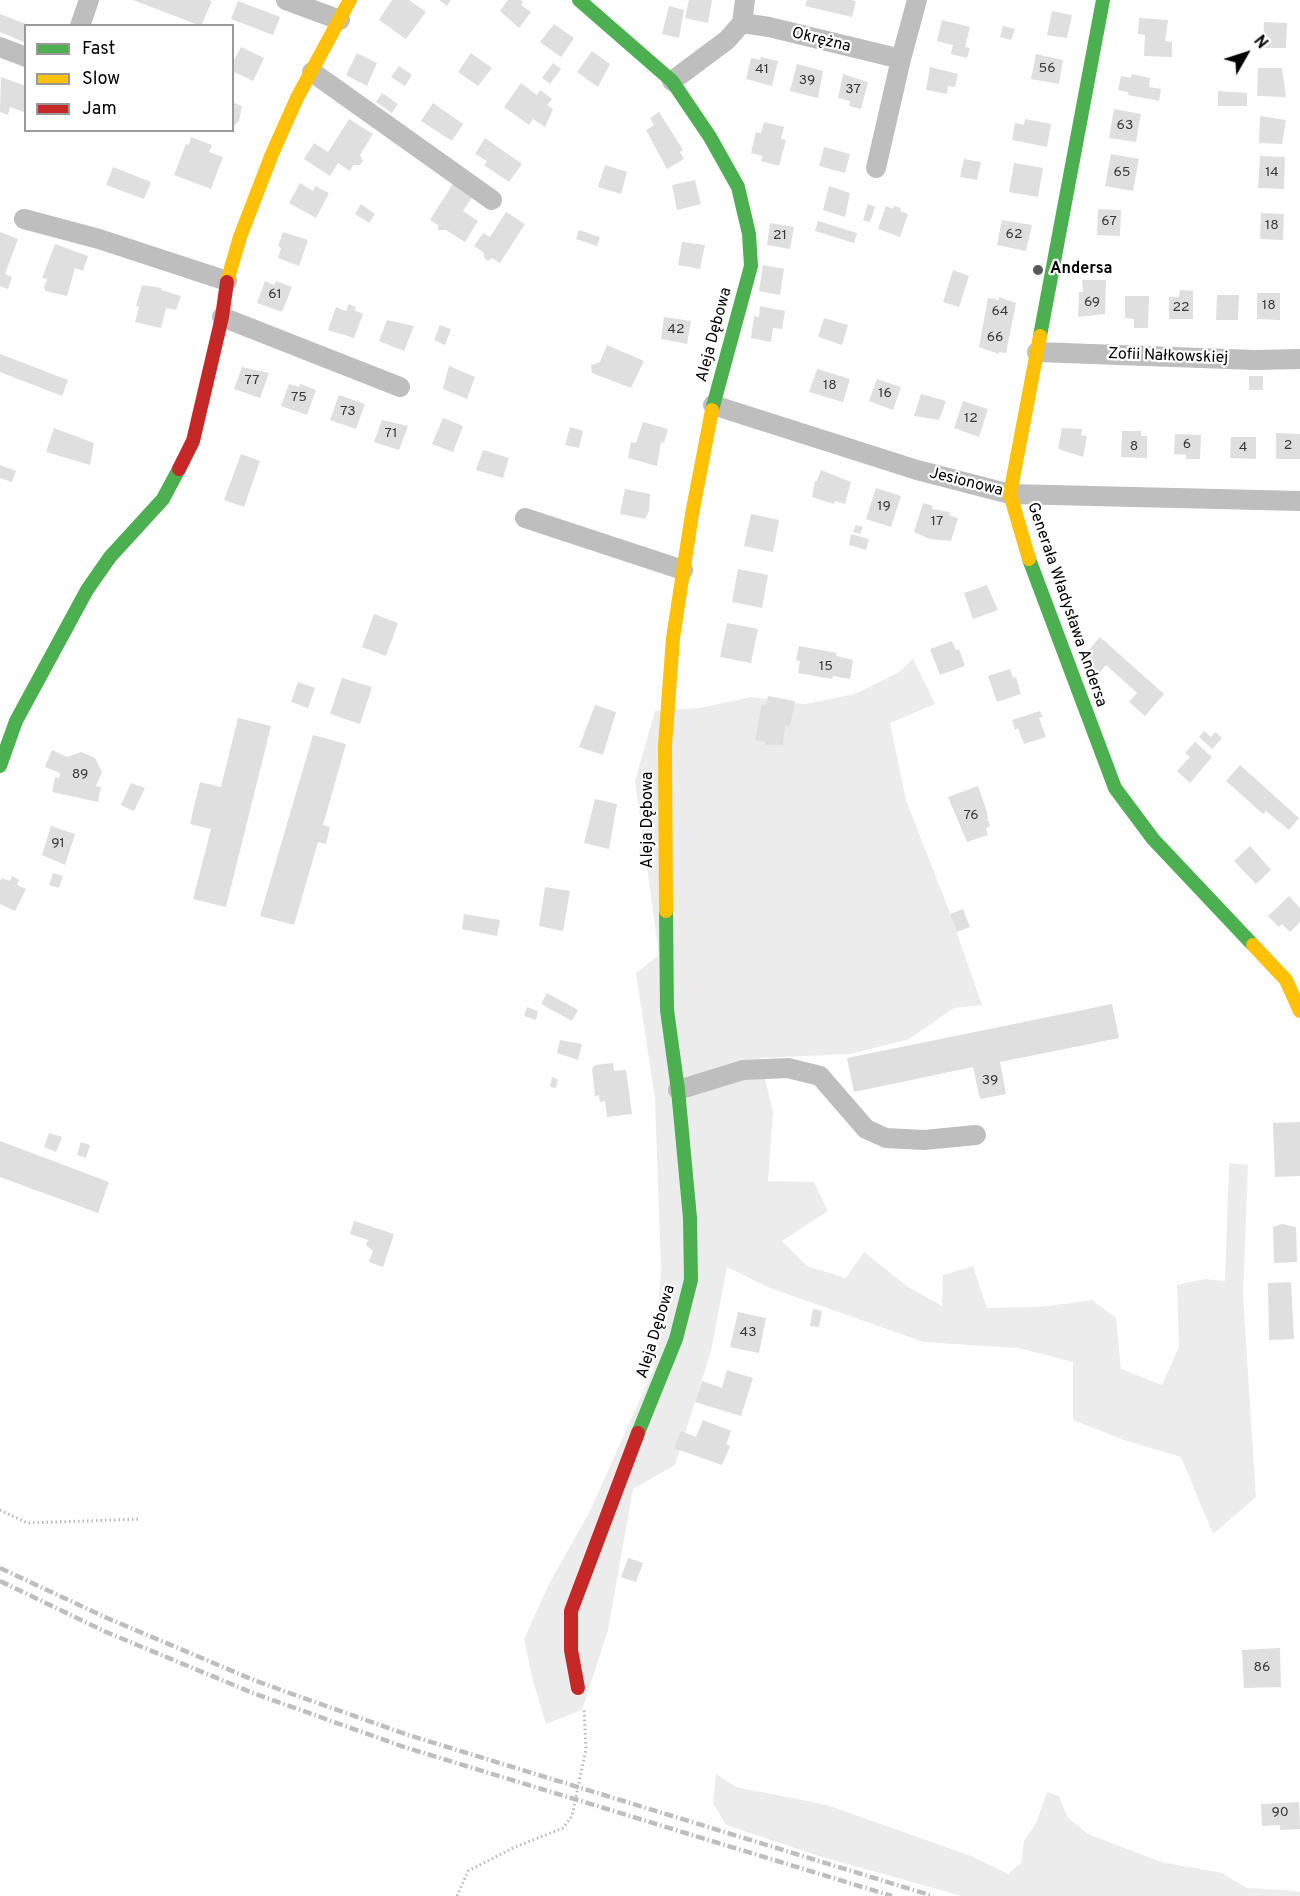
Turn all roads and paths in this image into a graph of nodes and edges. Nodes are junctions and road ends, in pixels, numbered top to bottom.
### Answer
1 (89, 0) edge
2 (286, 0) edge
3 (350, 0) edge
4 (579, 0) edge
5 (745, 0) edge
6 (917, 0) edge
7 (1103, 0) edge
8 (340, 20) junction
9 (81, 24) edge
10 (742, 24) junction
11 (0, 47) edge
12 (24, 56) edge
13 (901, 59) junction
14 (312, 72) junction
15 (672, 81) junction
16 (876, 168) dead end
17 (492, 200) dead end
18 (24, 219) dead end
19 (227, 281) junction
20 (222, 317) junction
21 (1036, 352) junction
22 (1300, 359) edge
23 (400, 387) dead end
24 (713, 405) junction
25 (1010, 494) junction
26 (1300, 501) edge
27 (525, 518) dead end
28 (683, 570) junction
29 (0, 766) edge
30 (1300, 1011) edge
31 (678, 1090) junction
32 (976, 1135) dead end
33 (0, 1510) edge
34 (141, 1519) dead end
35 (578, 1688) joint
36 (457, 1896) edge

1 - 9 street
2 - 8 street
3 - 8 street
4 - 15 street, Aleja Dębowa
5 - 10 street
6 - 13 street
7 - 21 street, Generała Władysława Andersa
8 - 14 street
10 - 13 street, Okrężna
10 - 15 street
11 - 12 street
13 - 16 street
14 - 17 street
14 - 19 street
15 - 24 street, Aleja Dębowa
18 - 19 street
19 - 20 street
20 - 23 street
20 - 29 street
21 - 22 street, Zofii Nałkowskiej
21 - 25 street, Generała Władysława Andersa
24 - 25 street, Jesionowa
24 - 28 street, Aleja Dębowa
25 - 26 street, Jesionowa
25 - 30 street, Generała Władysława Andersa
27 - 28 street
28 - 31 street, Aleja Dębowa
31 - 32 street
31 - 35 street, Aleja Dębowa
33 - 34 path
35 - 36 path

